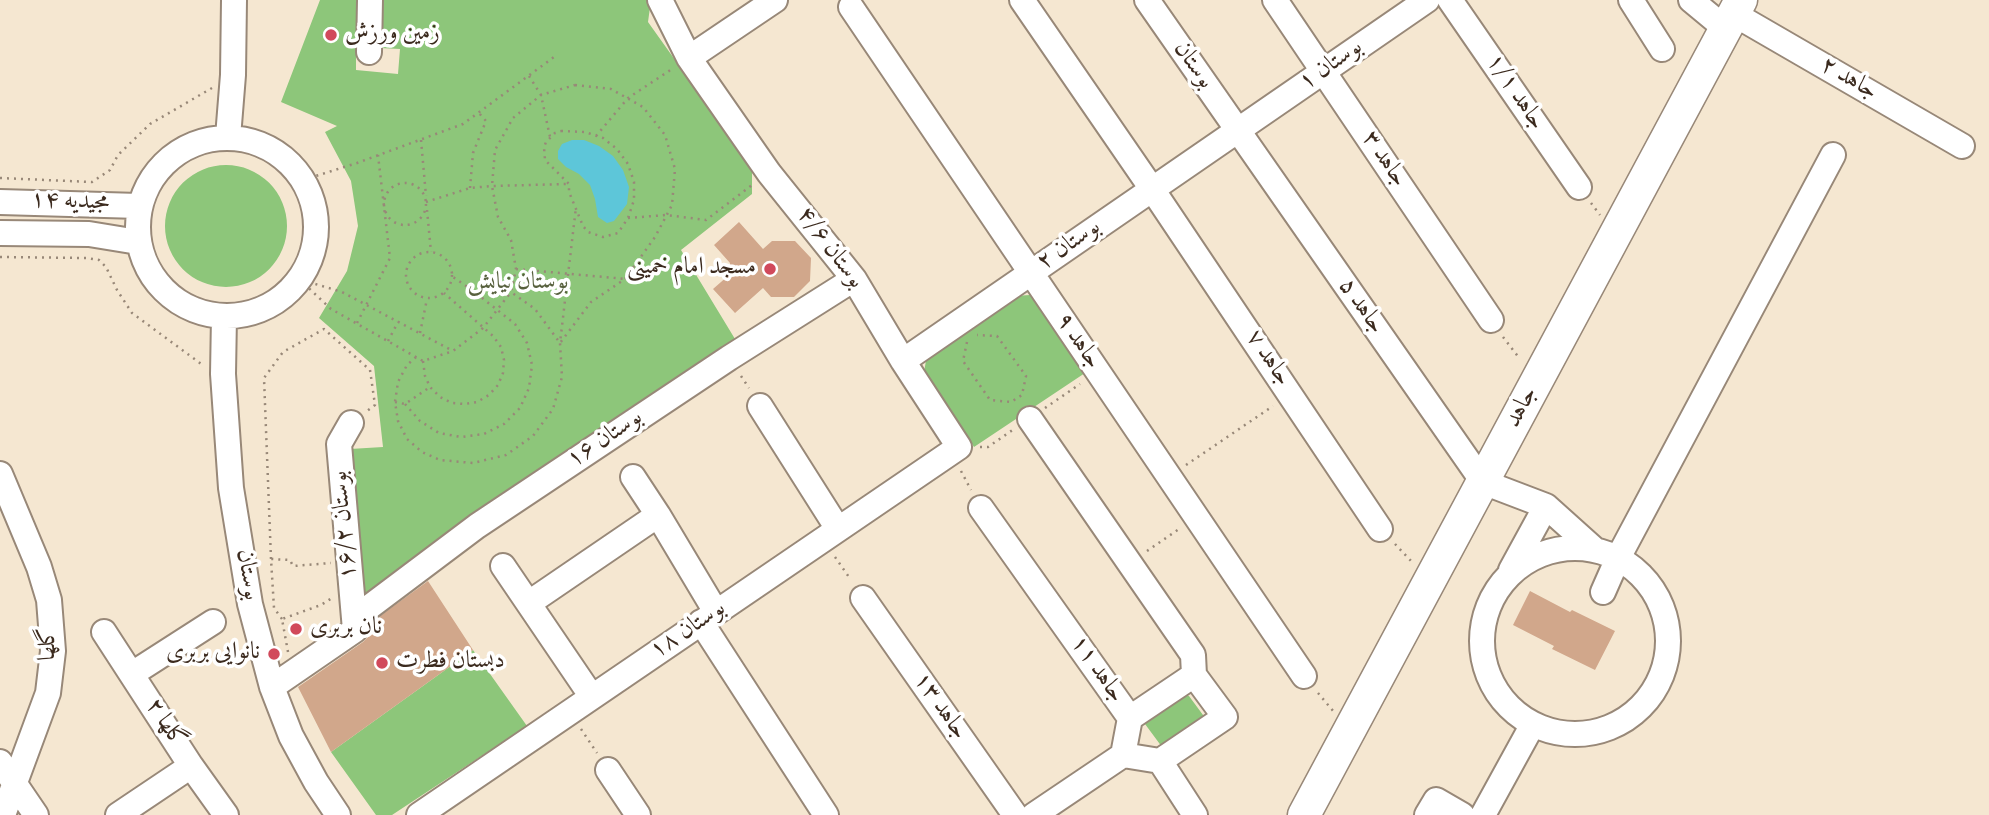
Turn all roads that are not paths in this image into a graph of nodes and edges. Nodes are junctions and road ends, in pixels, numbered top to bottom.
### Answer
1 (234, 0) edge
2 (370, 0) edge
3 (660, 0) edge
4 (775, 0) edge
5 (1022, 0) edge
6 (1147, 0) edge
7 (1275, 0) edge
8 (1427, 0) edge
9 (1450, 0) edge
10 (1631, 0) edge
11 (1690, 0) edge
12 (851, 7) dead end
13 (1734, 14) edge
14 (1662, 49) dead end
15 (369, 52) dead end
16 (689, 58) junction
17 (1323, 72) junction
18 (1237, 131) junction
19 (228, 137) junction
20 (1962, 146) dead end
21 (1833, 155) dead end
22 (1578, 187) road end
23 (1152, 189) junction
24 (0, 202) edge
25 (139, 206) junction
26 (0, 233) edge
27 (138, 242) junction
28 (1031, 273) junction
29 (854, 279) junction
30 (224, 316) junction
31 (1491, 320) road end
32 (903, 361) junction
33 (760, 406) road end
34 (1030, 419) dead end
35 (351, 423) road end
36 (956, 450) joint
37 (0, 474) edge
38 (633, 477) dead end
39 (1483, 482) junction
40 (1546, 506) junction
41 (981, 508) road end
42 (658, 514) junction
43 (1380, 529) road end
44 (831, 535) junction
45 (1607, 554) junction
46 (503, 566) dead end
47 (1508, 575) junction
48 (1603, 592) dead end
49 (863, 598) road end
50 (529, 603) junction
51 (709, 617) junction
52 (360, 621) junction
53 (213, 622) dead end
54 (104, 632) dead end
55 (132, 674) junction
56 (1194, 675) junction
57 (1304, 677) road end
58 (272, 687) junction
59 (592, 697) junction
60 (1130, 718) junction
61 (1532, 724) junction
62 (1123, 755) junction
63 (1160, 761) junction
64 (0, 762) edge
65 (191, 765) junction
66 (608, 770) road end
67 (15, 784) junction
68 (3, 815) edge
69 (36, 815) edge
70 (118, 815) edge
71 (226, 815) edge
72 (338, 815) edge
73 (419, 815) edge
74 (638, 815) edge
75 (826, 815) edge
76 (1015, 815) edge
77 (1034, 815) edge
78 (1195, 815) edge
79 (1304, 815) edge
80 (1427, 815) edge
81 (1462, 815) edge
82 (1483, 815) edge

1 - 19 street
2 - 15 street
3 - 16 street, بوستان ۴/۶
4 - 16 street
5 - 23 street, جاهد ۷
6 - 18 street, بوستان
7 - 17 street, جاهد ۳
8 - 17 street, بوستان ۱
9 - 22 street, جاهد ۱/۱
10 - 14 street
11 - 13 street, جاهد ۲
12 - 28 street, جاهد ۹
13 - 20 street, جاهد ۲
13 - 39 main road, جاهد
16 - 29 street, بوستان ۴/۶
17 - 18 street, بوستان ۱
17 - 31 street, جاهد ۳
18 - 23 street, بوستان ۲
18 - 39 street, جاهد ۵
19 - 25 street
19 - 30 street
21 - 45 street
23 - 28 street, بوستان ۲
23 - 43 street, جاهد ۷
24 - 25 street, مجیدیه ۱۴
25 - 27 street
26 - 27 street
27 - 30 street
28 - 32 street, بوستان ۲
28 - 57 street, جاهد ۹
29 - 32 street, بوستان ۴/۶
29 - 52 street, بوستان ۱۶
30 - 58 street, بوستان
32 - 36 street, بوستان ۴/۶
33 - 44 street
34 - 56 street
35 - 52 street, بوستان ۱۶/۲
36 - 44 street, بوستان ۱۸
37 - 67 street, گلها
38 - 42 street
39 - 40 street
39 - 79 main road, جاهد
40 - 45 street
40 - 47 street
41 - 60 street, جاهد ۱۱
42 - 50 street
42 - 51 street
44 - 51 street, بوستان ۱۸
45 - 47 street
45 - 48 street
45 - 61 street
46 - 50 street
47 - 61 street
49 - 76 street, جاهد ۱۳
50 - 59 street
51 - 59 street, بوستان ۱۸
51 - 75 street
52 - 58 street, بوستان ۱۶
53 - 55 street
54 - 55 street, گلها ۲
55 - 65 street, گلها ۲
56 - 60 street
56 - 63 street
58 - 72 street, بوستان
59 - 73 street, بوستان ۱۸
60 - 62 street, جاهد ۱۱
61 - 82 street
62 - 63 street
62 - 77 street
63 - 78 street
64 - 67 street
65 - 70 street
65 - 71 street, گلها ۲
66 - 74 street
67 - 68 street, گلها
67 - 69 street
80 - 81 street

